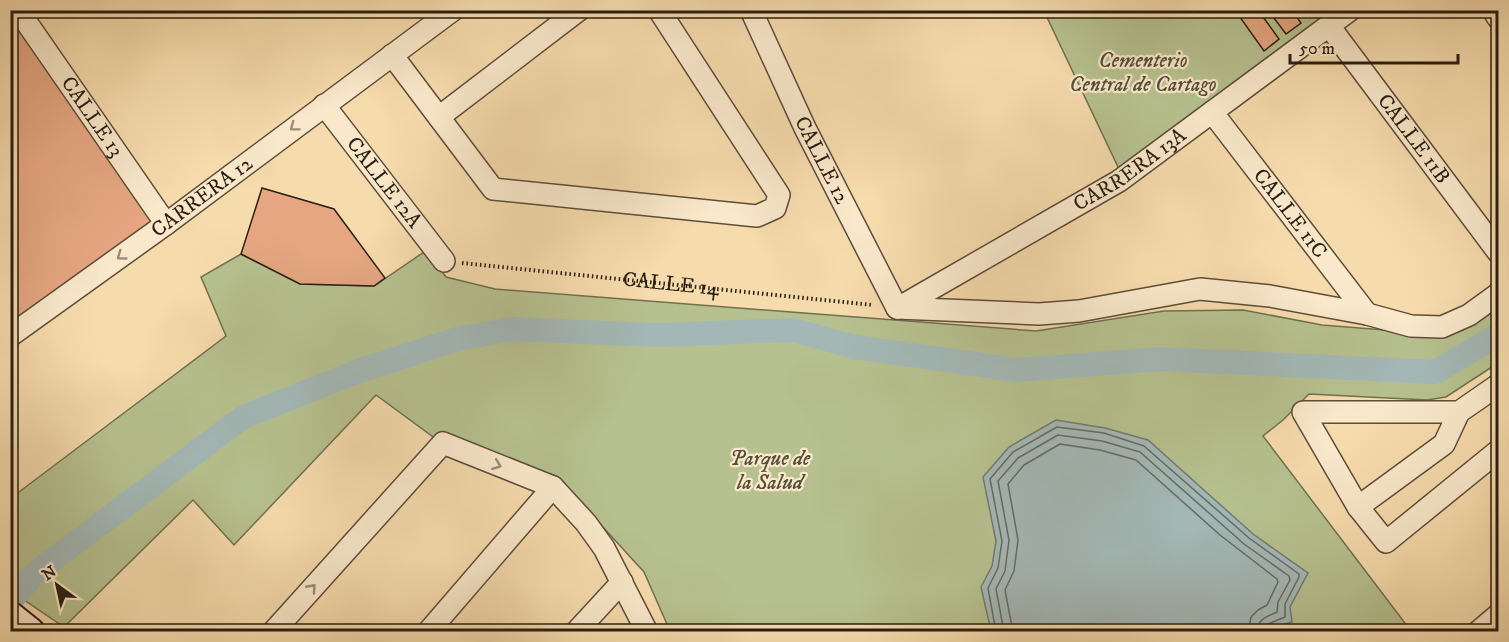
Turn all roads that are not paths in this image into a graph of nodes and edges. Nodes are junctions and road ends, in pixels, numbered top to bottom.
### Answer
1 (18, 10) edge
2 (453, 10) edge
3 (579, 10) edge
4 (659, 10) edge
5 (751, 10) edge
6 (1350, 10) edge
7 (1493, 10) edge
8 (1498, 18) edge
9 (1329, 26) junction
10 (392, 55) junction
11 (324, 105) junction
12 (1212, 112) junction
13 (439, 117) junction
14 (166, 224) junction
15 (1498, 252) edge
16 (444, 261) road end
17 (1498, 294) edge
18 (897, 308) junction
19 (1367, 314) junction
20 (10, 336) edge
21 (1498, 385) edge
22 (1460, 412) junction
23 (1496, 453) edge
24 (554, 486) junction
25 (1358, 507) junction
26 (622, 582) junction
27 (1498, 615) edge
28 (273, 632) edge
29 (428, 632) edge
30 (576, 632) edge
31 (646, 632) edge
32 (1478, 632) edge

1 - 14 street, CALLE 13
2 - 10 street, CARRERA 12
3 - 13 street
4 - 13 street
5 - 18 street, CALLE 12
6 - 9 street, CARRERA 13A
7 - 8 street
9 - 12 street, CARRERA 13A
9 - 15 street, CALLE 11B
10 - 11 street, CARRERA 12
10 - 13 street
11 -> 14 street, CARRERA 12
11 - 16 street, CALLE 12A
12 - 18 street, CARRERA 13A
12 - 19 street, CALLE 11C
14 -> 20 street, CARRERA 12
17 - 19 street
18 - 19 street
21 - 22 street
22 - 25 street
22 - 25 street
23 - 25 street
24 - 26 street
28 -> 24 street
24 - 29 street
26 - 30 street
26 - 31 street
27 - 32 street

